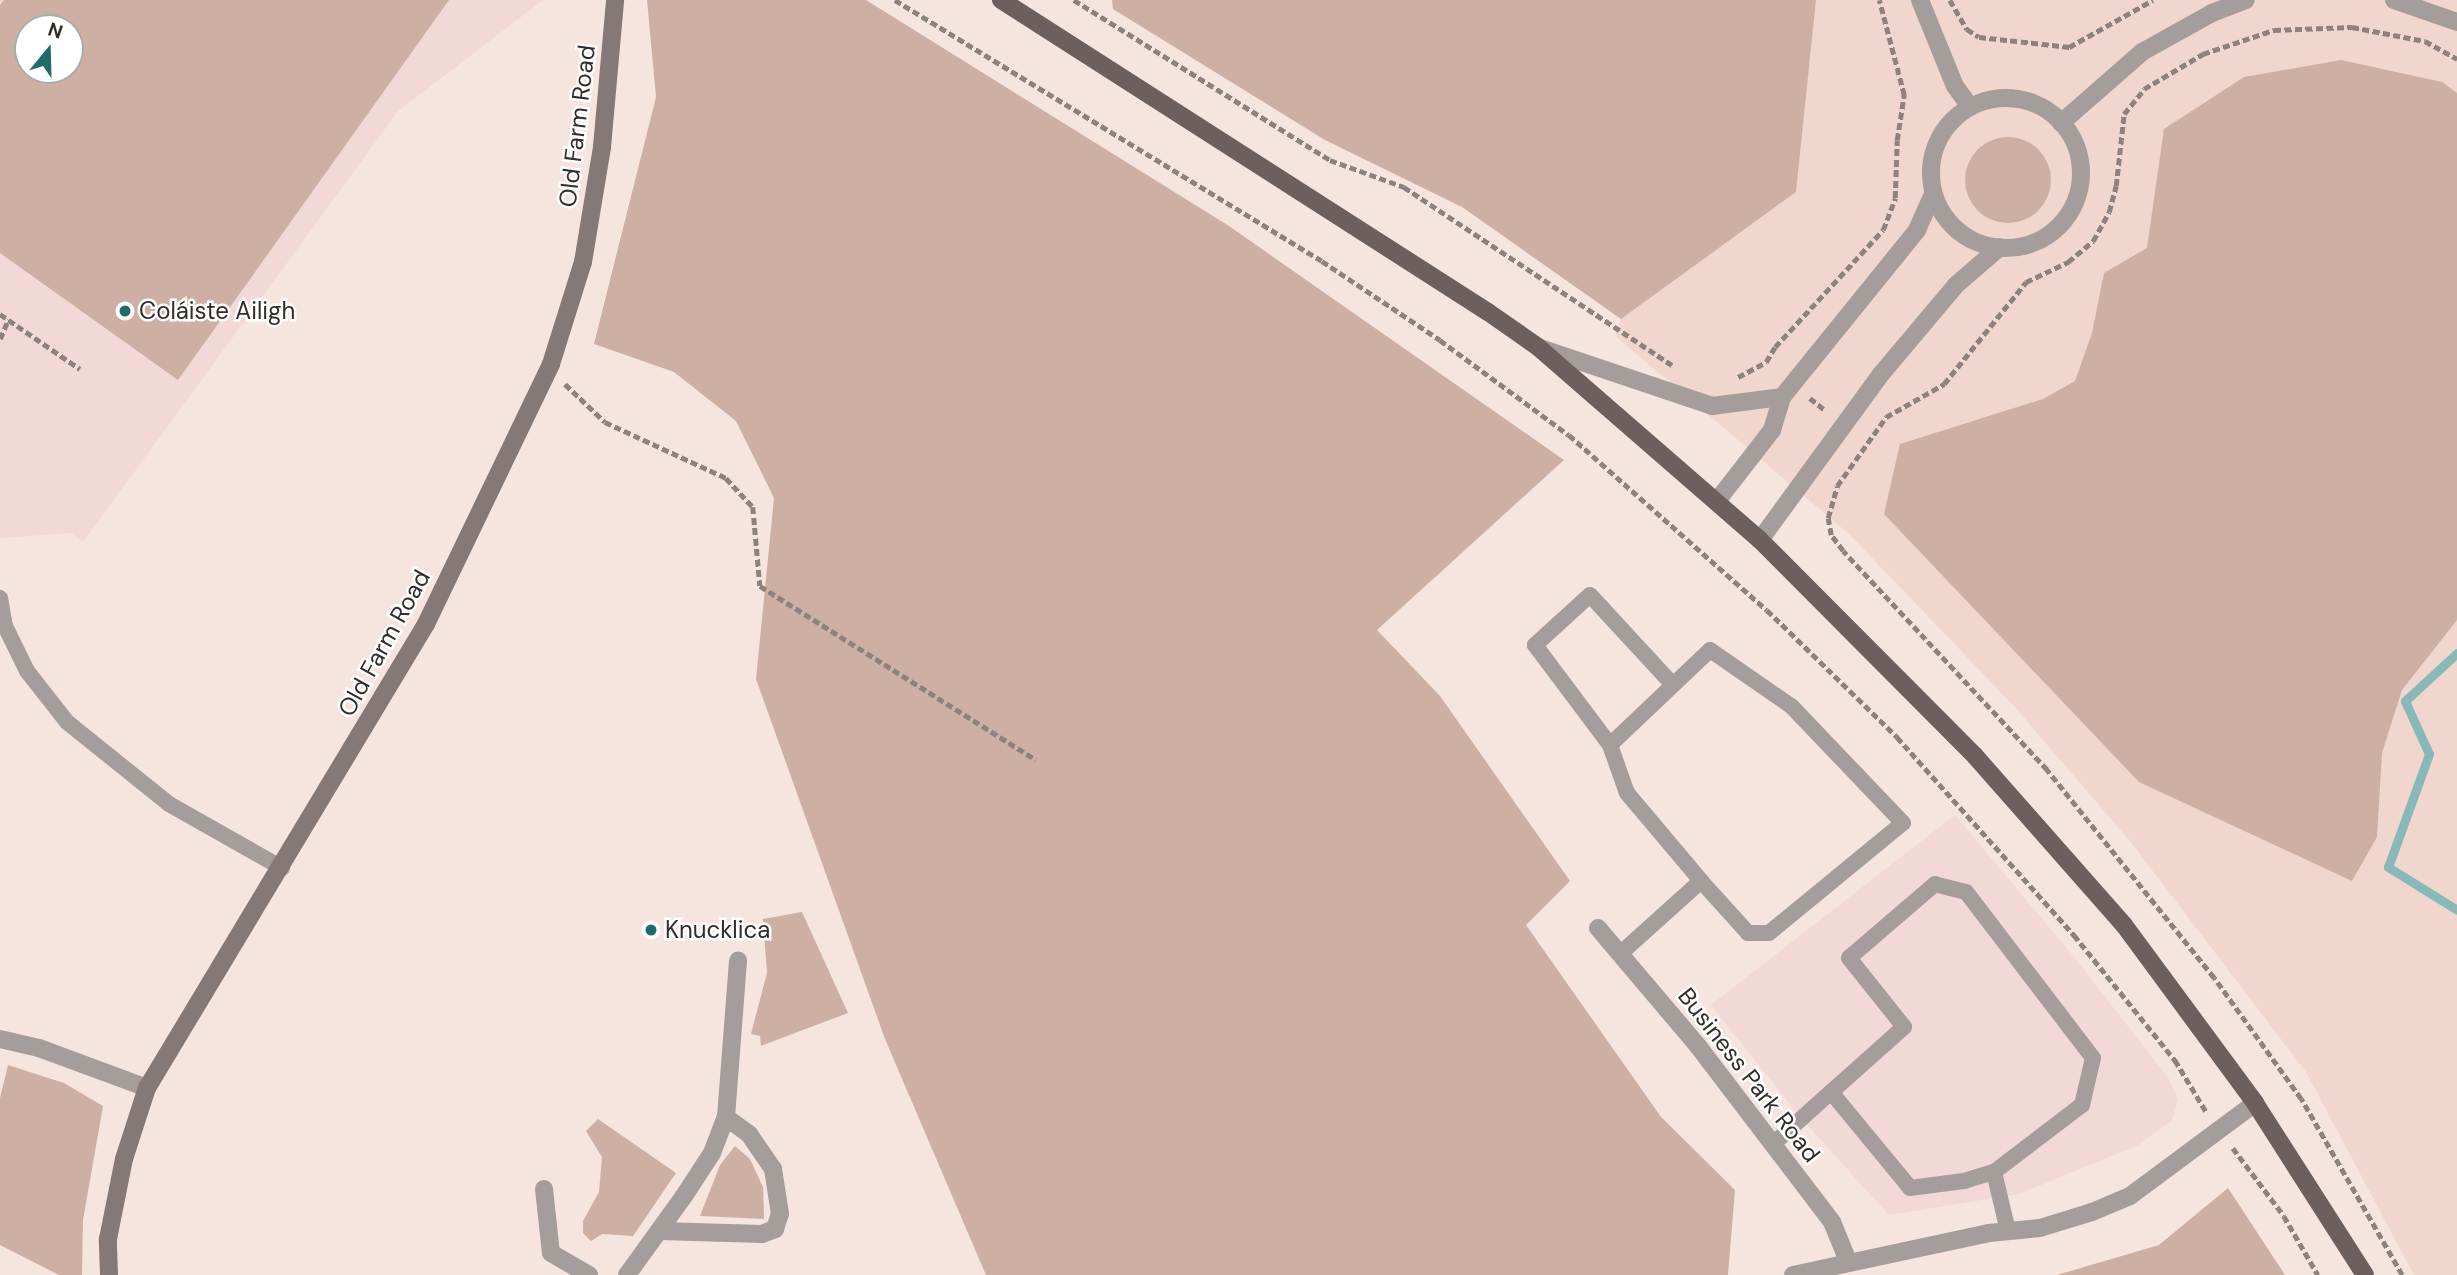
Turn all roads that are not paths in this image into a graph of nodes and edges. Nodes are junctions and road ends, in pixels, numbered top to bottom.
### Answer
1 (615, 0) edge
2 (1001, 0) edge
3 (1920, 0) edge
4 (2244, 0) edge
5 (2394, 0) edge
6 (2457, 22) edge
7 (1970, 107) junction
8 (2061, 123) junction
9 (1933, 194) junction
10 (2000, 247) junction
11 (1538, 347) junction
12 (1787, 391) junction
13 (1717, 501) junction
14 (1760, 540) junction
15 (0, 598) edge
16 (1673, 685) junction
17 (1610, 745) junction
18 (282, 869) junction
19 (1701, 881) junction
20 (1598, 928) dead end
21 (1620, 953) junction
22 (738, 961) dead end
23 (0, 1039) edge
24 (147, 1088) junction
25 (1831, 1092) junction
26 (2255, 1103) junction
27 (726, 1116) junction
28 (1773, 1144) junction
29 (1994, 1172) junction
30 (544, 1189) dead end
31 (660, 1231) junction
32 (2008, 1231) junction
33 (1848, 1261) junction
34 (109, 1275) edge
35 (589, 1275) edge
36 (627, 1275) edge
37 (1793, 1275) edge
38 (2365, 1275) edge

1 - 18 street, Old Farm Road
2 - 11 main road
3 - 7 street
4 - 8 street
5 - 6 street
7 - 8 street
7 - 9 street
8 - 10 street
9 - 10 street
9 - 12 street
10 - 14 street
11 - 12 street
11 - 13 main road
12 - 13 street
13 - 14 main road
14 - 26 main road
15 - 18 lane
16 - 17 lane
16 - 17 lane
16 - 19 lane
17 - 19 lane
18 - 24 street, Old Farm Road
19 - 21 lane
20 - 21 street, Business Park Road
21 - 28 street, Business Park Road
22 - 27 street
23 - 24 street
24 - 34 street, Old Farm Road
25 - 28 lane
25 - 29 lane
25 - 29 lane
26 - 32 street
26 - 38 main road
27 - 31 street
27 - 31 street
28 - 33 street, Business Park Road
29 - 32 lane
30 - 35 street
31 - 36 street
32 - 33 street
33 - 37 street

